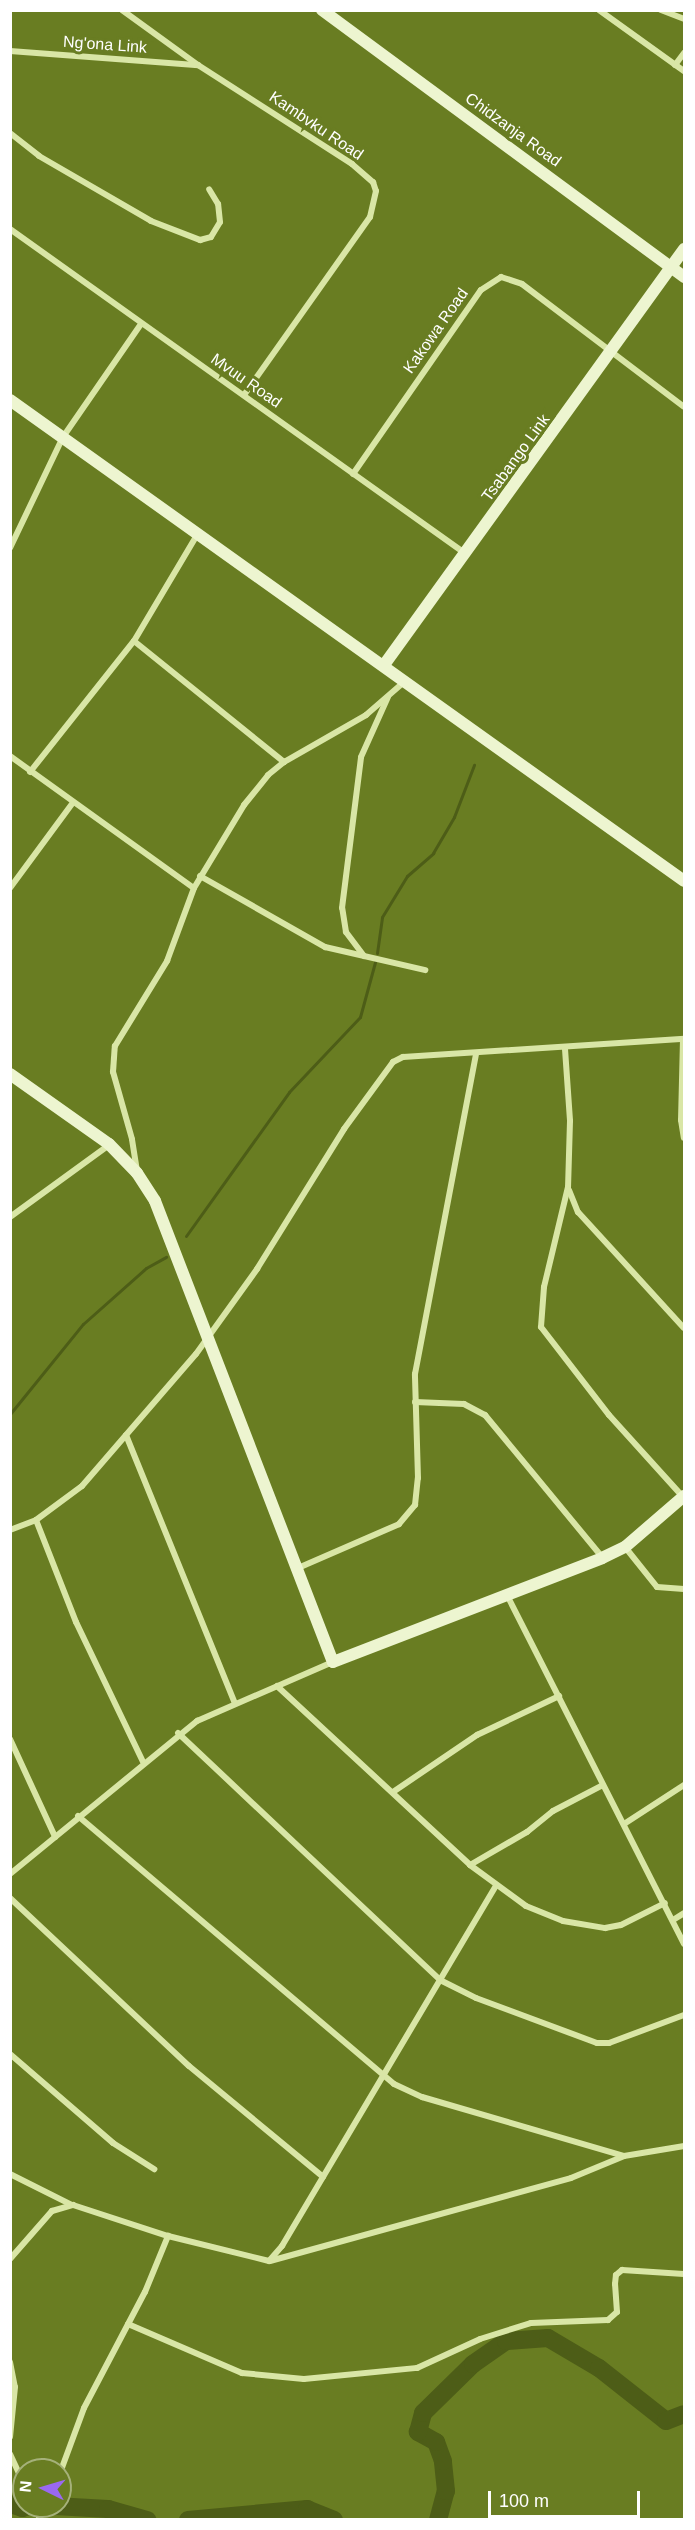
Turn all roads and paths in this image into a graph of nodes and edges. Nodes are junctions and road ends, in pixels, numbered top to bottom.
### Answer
1 (122, 10) edge
2 (322, 10) edge
3 (599, 10) edge
4 (661, 10) edge
5 (684, 19) edge
6 (10, 51) edge
7 (684, 53) edge
8 (198, 65) junction
9 (675, 65) junction
10 (684, 71) edge
11 (10, 133) edge
12 (209, 189) dead end
13 (10, 229) edge
14 (684, 249) edge
15 (671, 267) junction
16 (684, 278) edge
17 (141, 324) junction
18 (613, 352) junction
19 (244, 395) junction
20 (10, 400) edge
21 (684, 407) edge
22 (63, 437) junction
23 (353, 474) junction
24 (198, 533) junction
25 (10, 548) edge
26 (467, 554) junction
27 (134, 641) junction
28 (384, 665) junction
29 (405, 681) junction
30 (391, 692) junction
31 (10, 756) edge
32 (284, 762) junction
33 (30, 772) junction
34 (72, 804) junction
35 (200, 876) junction
36 (684, 881) edge
37 (10, 888) edge
38 (194, 888) junction
39 (364, 956) junction
40 (425, 970) dead end
41 (684, 1039) edge
42 (565, 1049) junction
43 (476, 1055) junction
44 (10, 1074) edge
45 (684, 1138) edge
46 (109, 1144) junction
47 (137, 1173) junction
48 (568, 1187) junction
49 (10, 1217) edge
50 (684, 1328) edge
51 (208, 1333) junction
52 (415, 1402) junction
53 (126, 1435) junction
54 (684, 1496) edge
55 (36, 1520) junction
56 (10, 1530) edge
57 (626, 1547) junction
58 (602, 1558) junction
59 (298, 1568) junction
60 (684, 1588) edge
61 (508, 1597) junction
62 (333, 1662) junction
63 (277, 1686) junction
64 (559, 1696) junction
65 (235, 1703) junction
66 (178, 1733) junction
67 (10, 1739) edge
68 (143, 1762) junction
69 (603, 1785) junction
70 (684, 1785) edge
71 (393, 1792) junction
72 (78, 1816) junction
73 (624, 1824) junction
74 (56, 1837) junction
75 (470, 1865) junction
76 (10, 1874) edge
77 (496, 1886) junction
78 (10, 1898) edge
79 (665, 1903) junction
80 (684, 1913) edge
81 (673, 1920) junction
82 (684, 1944) edge
83 (440, 1980) junction
84 (684, 2014) edge
85 (10, 2054) edge
86 (382, 2076) junction
87 (684, 2146) edge
88 (624, 2156) junction
89 (154, 2169) dead end
90 (10, 2174) edge
91 (323, 2177) junction
92 (73, 2205) junction
93 (168, 2236) junction
94 (10, 2259) edge
95 (269, 2261) junction
96 (684, 2274) edge
97 (128, 2324) junction
98 (10, 2361) edge
99 (10, 2437) edge
100 (66, 2458) edge

1 - 8 street, Kambvku Road
2 - 15 street, Chidzanja Road
3 - 9 street
4 - 5 street
6 - 8 street, Ng'ona Link
7 - 9 street
8 - 19 street, Kambvku Road
9 - 10 street
11 - 12 street
13 - 17 street, Mvuu Road
14 - 15 street, Tsabango Link
15 - 16 street, Chidzanja Road
15 - 18 street, Tsabango Link
17 - 19 street, Mvuu Road
17 - 22 street
18 - 21 street, Kakowa Road
18 - 23 street, Kakowa Road
18 - 26 street, Tsabango Link
19 - 23 street, Mvuu Road
20 - 22 street
22 - 24 street
22 - 25 street
23 - 26 street, Mvuu Road
24 - 27 street
24 - 28 street
26 - 28 street, Tsabango Link
27 - 32 street
27 - 33 street
28 - 29 street
29 - 30 street
29 - 36 street
30 - 32 street
30 - 39 street
31 - 33 street
32 - 35 street
33 - 34 street
34 - 37 street
34 - 38 street
35 - 38 street
35 - 39 street
38 - 47 street
39 - 40 street
41 - 42 street
41 - 45 street
42 - 43 street
42 - 48 street
43 - 51 street
43 - 52 street
44 - 46 street
46 - 47 street
46 - 49 street
47 - 51 street
48 - 50 street
48 - 54 street
51 - 53 street
51 - 59 street
52 - 58 street
52 - 59 street
53 - 55 street
53 - 65 street
54 - 57 street
55 - 56 street
55 - 68 street
57 - 58 street
57 - 60 street
58 - 61 street
59 - 62 street
61 - 62 street
61 - 64 street
62 - 63 street
63 - 65 street
63 - 71 street
64 - 69 street
64 - 71 street
65 - 66 street
66 - 68 street
66 - 83 street
67 - 74 street
68 - 72 street
69 - 73 street
69 - 75 street
70 - 73 street
71 - 75 street
72 - 74 street
72 - 86 street
73 - 79 street
74 - 76 street
75 - 77 street
77 - 79 street
77 - 83 street
78 - 91 street
79 - 81 street
80 - 81 street
81 - 82 street
83 - 84 street
83 - 86 street
85 - 89 street
86 - 88 street
86 - 91 street
87 - 88 street
88 - 95 street
90 - 92 street
91 - 95 street
92 - 93 street
92 - 94 street
93 - 95 street
93 - 97 street
96 - 97 street
97 - 100 street
98 - 99 street

